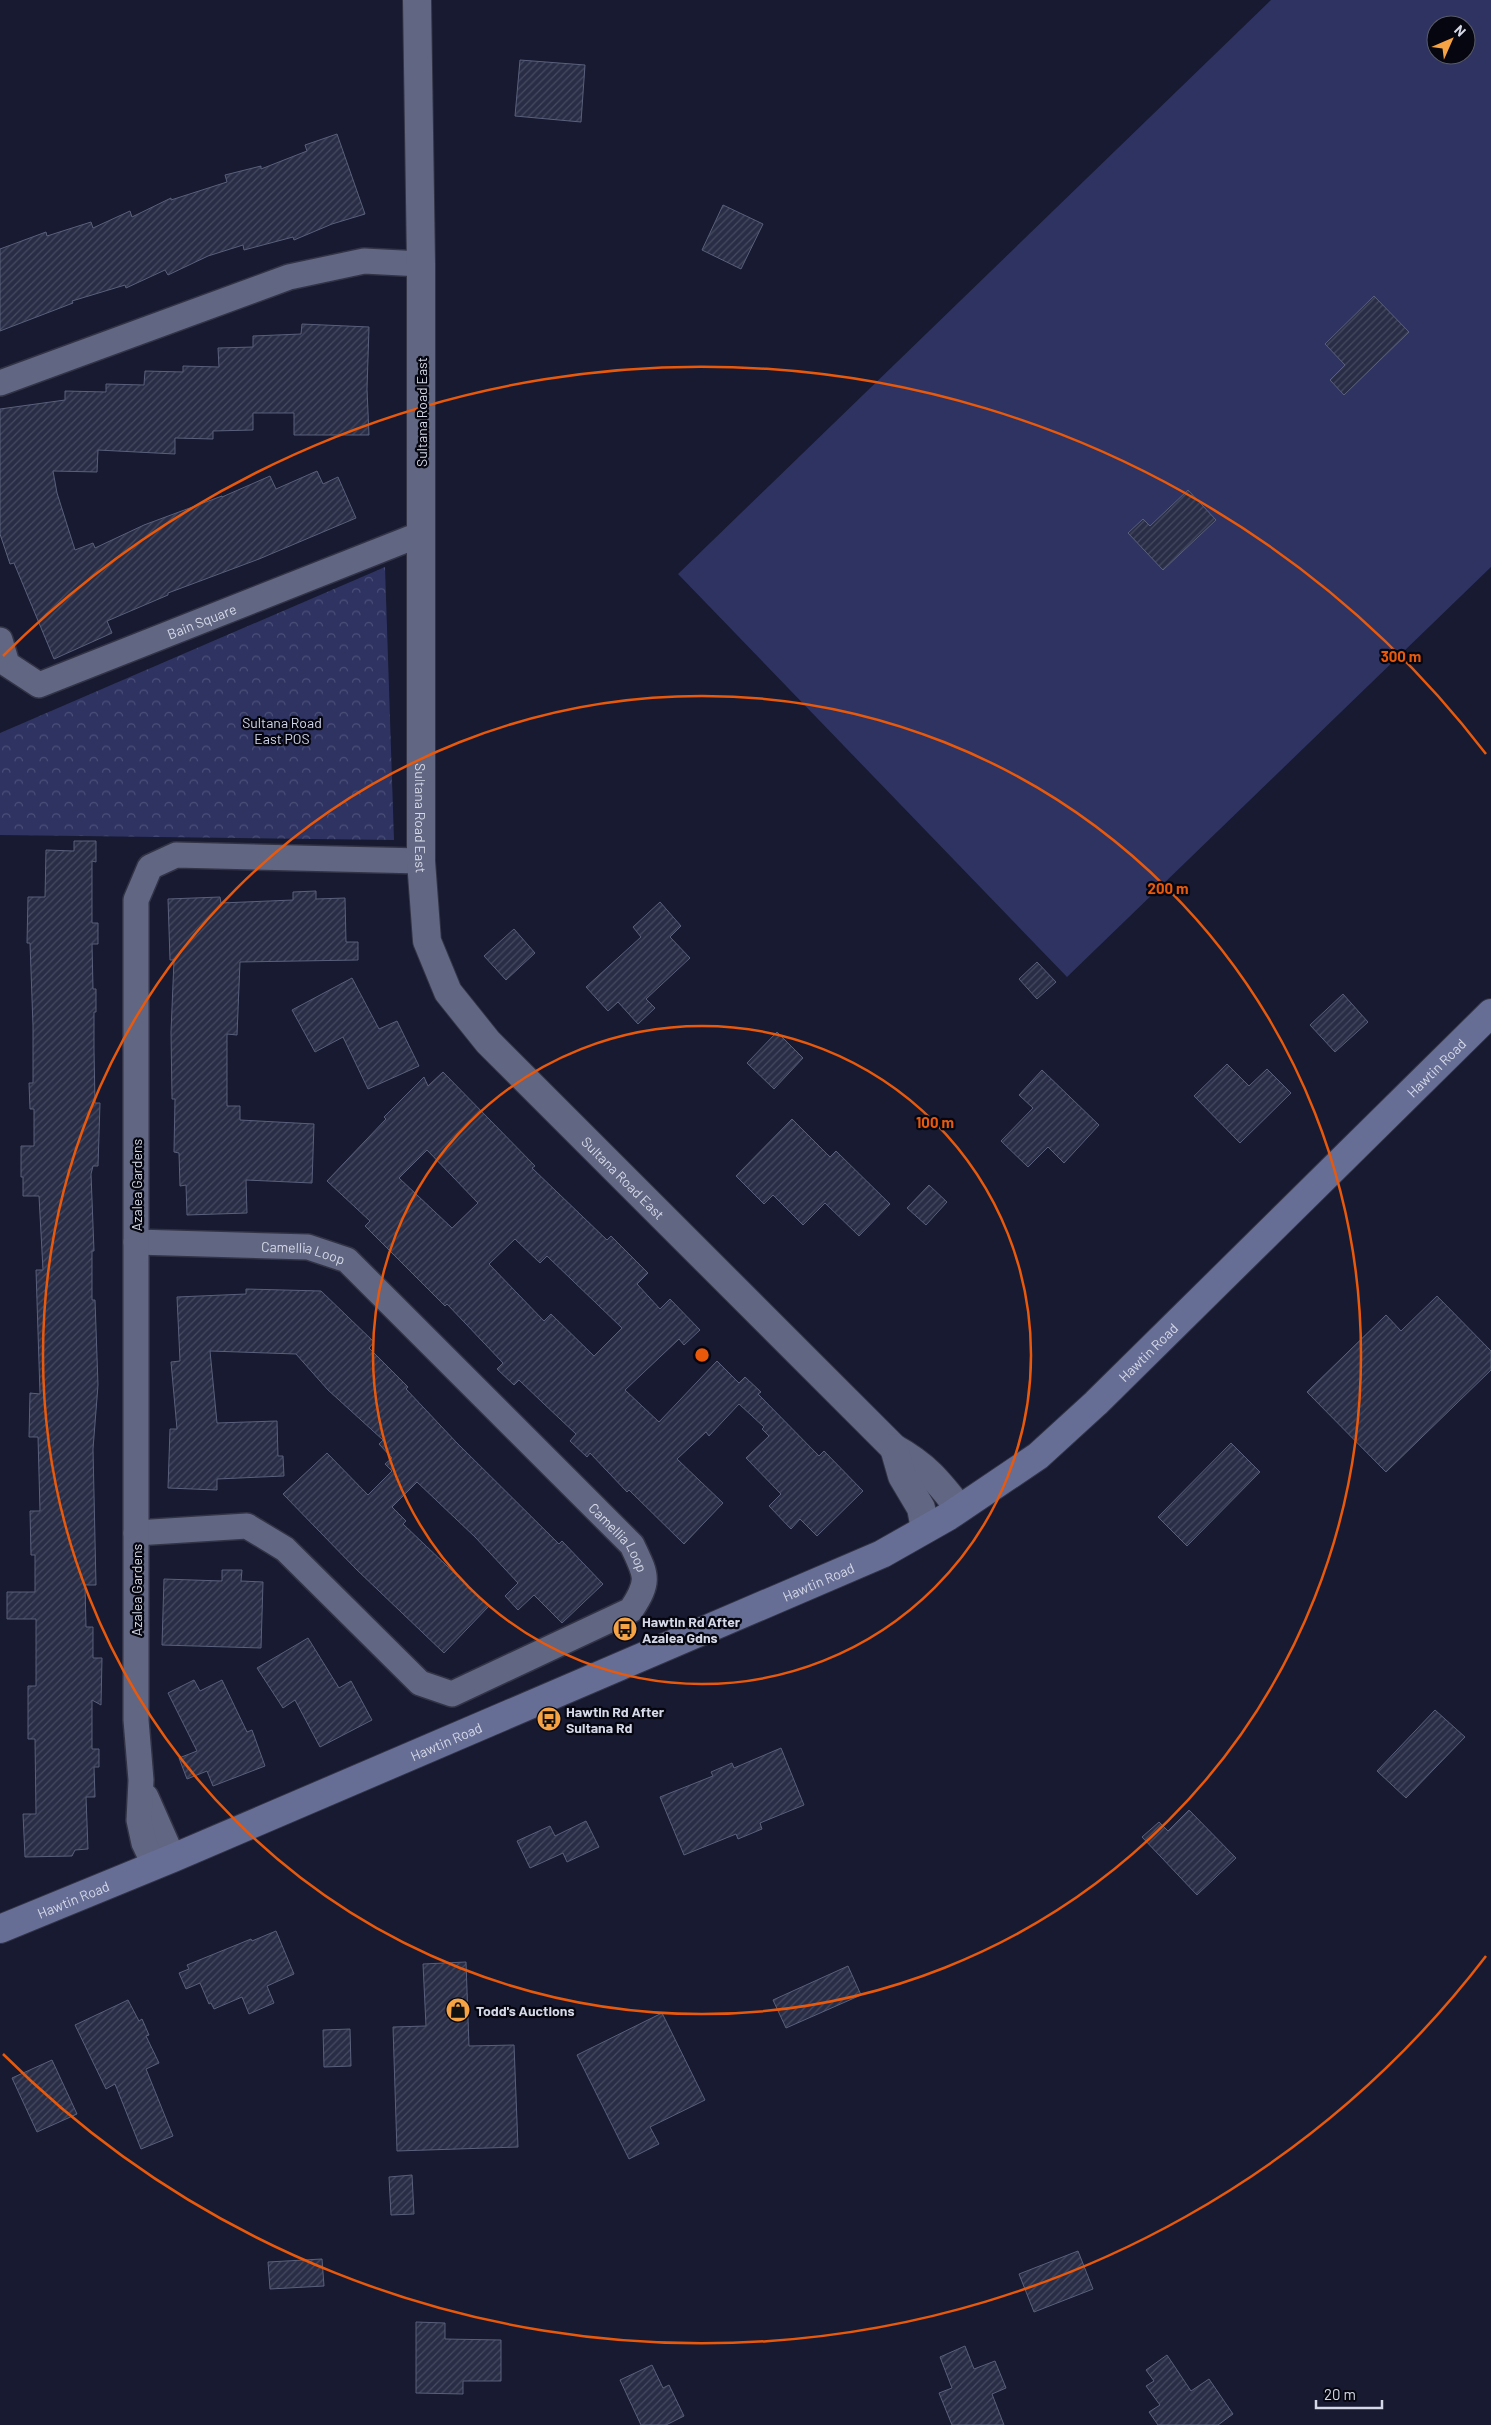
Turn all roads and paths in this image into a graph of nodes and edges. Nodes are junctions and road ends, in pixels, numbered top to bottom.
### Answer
1 (417, 0) edge
2 (421, 264) junction
3 (0, 382) edge
4 (421, 534) junction
5 (0, 640) edge
6 (421, 860) junction
7 (1491, 1013) edge
8 (136, 1242) junction
9 (894, 1448) junction
10 (959, 1508) junction
11 (925, 1529) junction
12 (136, 1533) junction
13 (163, 1861) junction
14 (0, 1929) edge

1 - 2 street, Sultana Road East
2 - 3 street
2 - 4 street, Sultana Road East
4 - 5 street, Bain Square
4 - 6 street, Sultana Road East
6 - 8 street, Azalea Gardens
6 - 9 street, Sultana Road East
7 - 10 main road, Hawtin Road
8 - 12 street, Azalea Gardens
8 - 12 street, Camellia Loop
9 - 10 street, Sultana Road East
9 - 11 street, Sultana Road East
10 - 11 main road, Hawtin Road
11 - 13 main road, Hawtin Road
12 - 13 street, Azalea Gardens
13 - 14 main road, Hawtin Road

